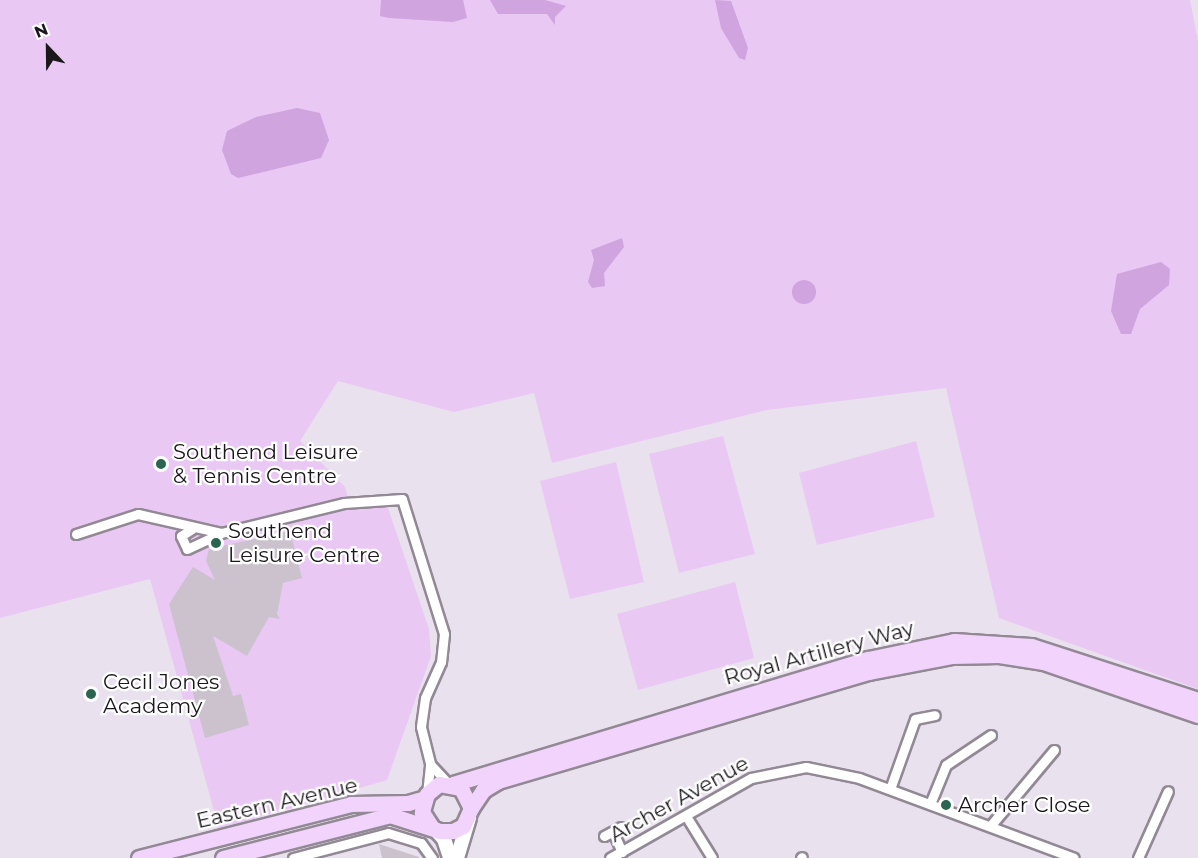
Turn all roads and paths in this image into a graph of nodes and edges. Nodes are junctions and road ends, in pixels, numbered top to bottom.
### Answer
1 (192, 529) junction
2 (221, 533) junction
3 (76, 534) dead end
4 (1198, 700) edge
5 (935, 715) dead end
6 (1198, 715) edge
7 (991, 735) dead end
8 (1054, 750) dead end
9 (430, 764) junction
10 (451, 784) junction
11 (890, 789) junction
12 (1168, 791) dead end
13 (426, 796) junction
14 (930, 804) junction
15 (470, 812) junction
16 (686, 816) junction
17 (992, 825) junction
18 (433, 827) junction
19 (612, 832) dead end
20 (622, 852) junction
21 (140, 858) edge
22 (223, 858) edge
23 (293, 858) edge
24 (432, 858) edge
25 (450, 858) edge
26 (457, 858) edge
27 (610, 858) edge
28 (712, 858) edge
29 (1074, 858) edge
30 (1138, 858) edge

1 - 2 street
1 - 2 street
1 - 3 street
2 - 9 street
4 - 10 main road, Royal Artillery Way
5 - 11 street
6 - 15 main road, Royal Artillery Way
7 - 14 street
8 - 17 street
9 - 10 street
9 - 13 street
10 - 13 main road, Eastern Avenue
10 - 15 main road
11 - 14 street, Archer Avenue
11 - 16 street, Archer Avenue
12 - 30 street
13 - 18 main road
13 - 21 main road, Eastern Avenue
14 - 17 street, Archer Avenue
15 - 18 main road, Eastern Avenue
15 - 26 street
16 - 20 street, Archer Avenue
16 - 28 street
17 - 29 street, Archer Avenue
18 - 22 main road, Eastern Avenue
18 - 25 street
19 - 20 street
20 - 27 street, Archer Avenue
23 - 24 street

